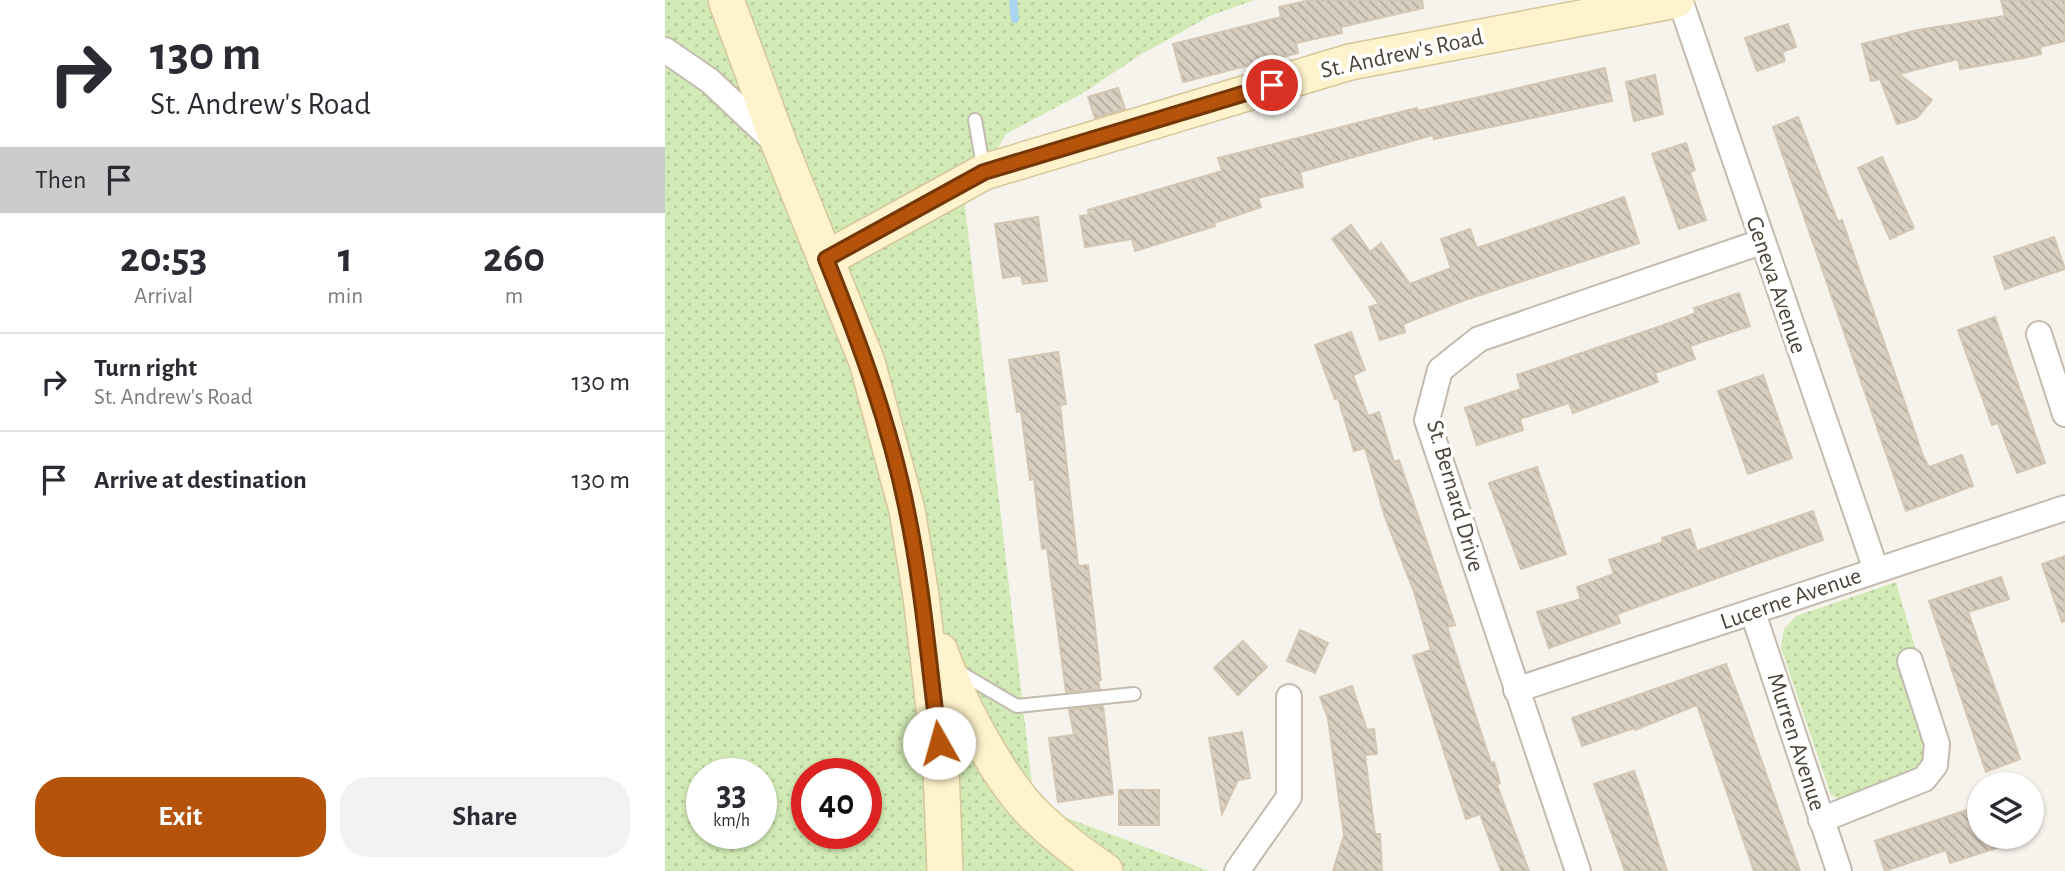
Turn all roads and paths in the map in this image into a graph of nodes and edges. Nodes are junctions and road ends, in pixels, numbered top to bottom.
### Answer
1 (726, 0) edge
2 (1678, 0) edge
3 (665, 50) edge
4 (975, 120) dead end
5 (780, 146) junction
6 (984, 172) junction
7 (1761, 242) junction
8 (826, 259) junction
9 (2039, 334) dead end
10 (2065, 414) edge
11 (2065, 508) edge
12 (1876, 570) junction
13 (921, 596) junction
14 (1753, 613) junction
15 (1910, 661) dead end
16 (944, 662) junction
17 (1516, 691) junction
18 (1134, 694) dead end
19 (1289, 697) dead end
20 (1821, 820) junction
21 (945, 871) edge
22 (1105, 871) edge
23 (1237, 871) edge
24 (1578, 871) edge
25 (1839, 871) edge

1 - 5 street
2 - 6 street, St. Andrew's Road
2 - 7 street, Geneva Avenue
3 - 5 street
4 - 6 lane
5 - 8 street
6 - 8 street, St. Andrew's Road
7 - 12 street, Geneva Avenue
7 - 17 street, St. Bernard Drive
8 - 13 street
9 - 10 street
11 - 12 street, Lucerne Avenue
12 - 14 street, Lucerne Avenue
13 - 16 street
13 - 21 street
14 - 17 street, Lucerne Avenue
14 - 20 street, Murren Avenue
15 - 20 street
16 - 18 lane
16 - 22 street
17 - 24 street, St. Bernard Drive
19 - 23 street
20 - 25 street, Murren Avenue

